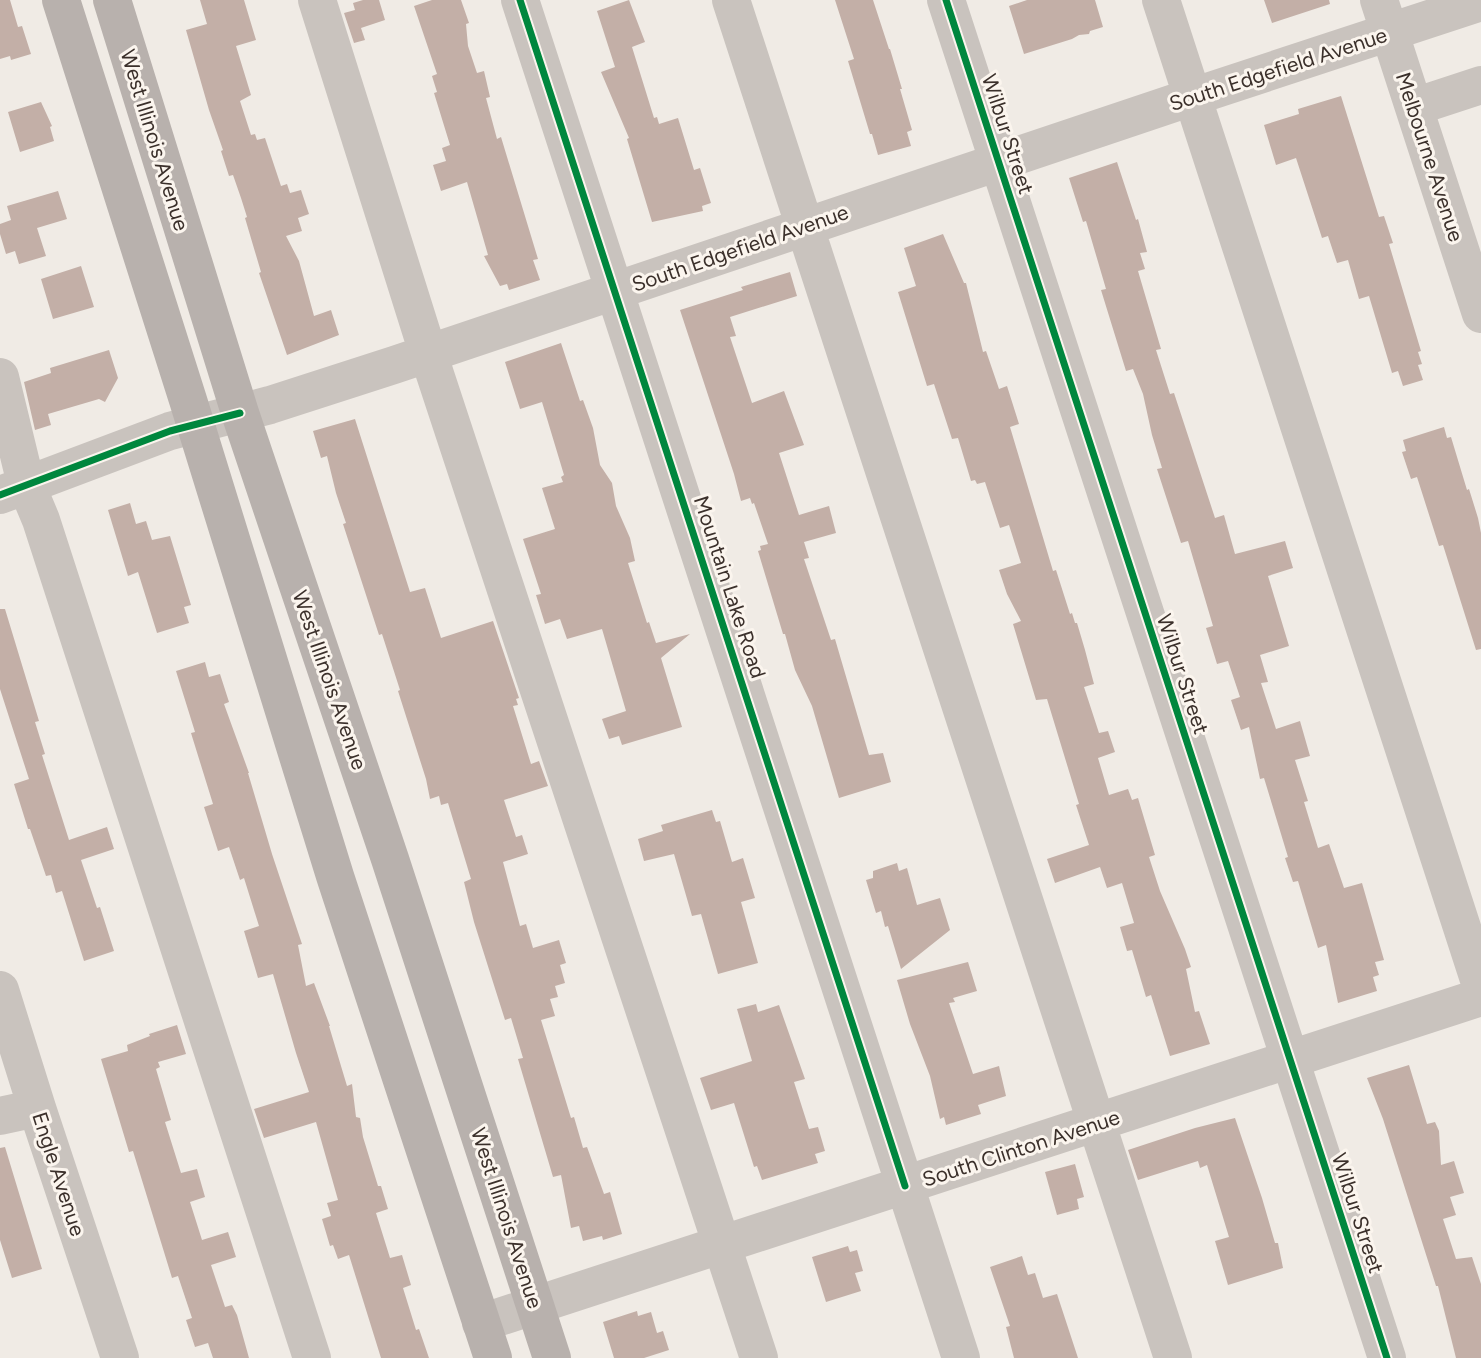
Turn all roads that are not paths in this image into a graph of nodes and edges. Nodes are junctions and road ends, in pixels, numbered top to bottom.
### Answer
1 (61, 0) edge
2 (112, 0) edge
3 (317, 0) edge
4 (520, 0) edge
5 (731, 0) edge
6 (946, 0) edge
7 (1161, 0) edge
8 (1481, 2) edge
9 (1384, 16) edge
10 (1481, 85) edge
11 (1192, 97) junction
12 (1414, 107) junction
13 (998, 162) junction
14 (804, 227) junction
15 (615, 290) junction
16 (1481, 313) edge
17 (428, 353) junction
18 (0, 377) edge
19 (240, 413) junction
20 (195, 425) junction
21 (13, 489) edge
22 (390, 859) junction
23 (335, 876) junction
24 (1481, 986) edge
25 (0, 990) edge
26 (1481, 997) edge
27 (1290, 1060) junction
28 (37, 1108) junction
29 (0, 1116) edge
30 (1097, 1123) junction
31 (905, 1186) junction
32 (722, 1244) junction
33 (536, 1306) junction
34 (487, 1340) edge
35 (120, 1358) edge
36 (312, 1358) edge
37 (552, 1358) edge
38 (759, 1358) edge
39 (961, 1358) edge
40 (1173, 1358) edge
41 (1387, 1358) edge

1 - 20 main road
2 - 19 main road, West Illinois Avenue
3 - 17 street
4 - 15 street, Mountain Lake Road
5 - 14 street
6 - 13 street, Wilbur Street
7 - 11 street
8 - 9 street, South Edgefield Avenue
9 - 11 street, South Edgefield Avenue
9 - 12 street, Melbourne Avenue
10 - 12 street
11 - 13 street, South Edgefield Avenue
11 - 24 street
12 - 16 street, Melbourne Avenue
13 - 14 street, South Edgefield Avenue
13 - 27 street, Wilbur Street
14 - 15 street, South Edgefield Avenue
14 - 30 street
15 - 17 street, South Edgefield Avenue
15 - 31 street, Mountain Lake Road
17 - 19 street, South Edgefield Avenue
17 - 32 street
18 - 21 street
19 - 20 street, South Edgefield Avenue
19 - 22 main road, West Illinois Avenue
20 - 21 street, South Edgefield Avenue
20 - 23 main road
21 - 36 street
22 - 23 main road
22 - 33 main road, West Illinois Avenue
23 - 34 main road
25 - 28 street, Engle Avenue
26 - 27 street, South Clinton Avenue
27 - 30 street, South Clinton Avenue
27 - 41 street, Wilbur Street
28 - 29 street
28 - 35 street, Engle Avenue
30 - 31 street, South Clinton Avenue
30 - 40 street
31 - 32 street, South Clinton Avenue
31 - 39 street, Mountain Lake Road
32 - 33 street, South Clinton Avenue
32 - 38 street
33 - 34 street, South Clinton Avenue
33 - 37 main road, West Illinois Avenue

